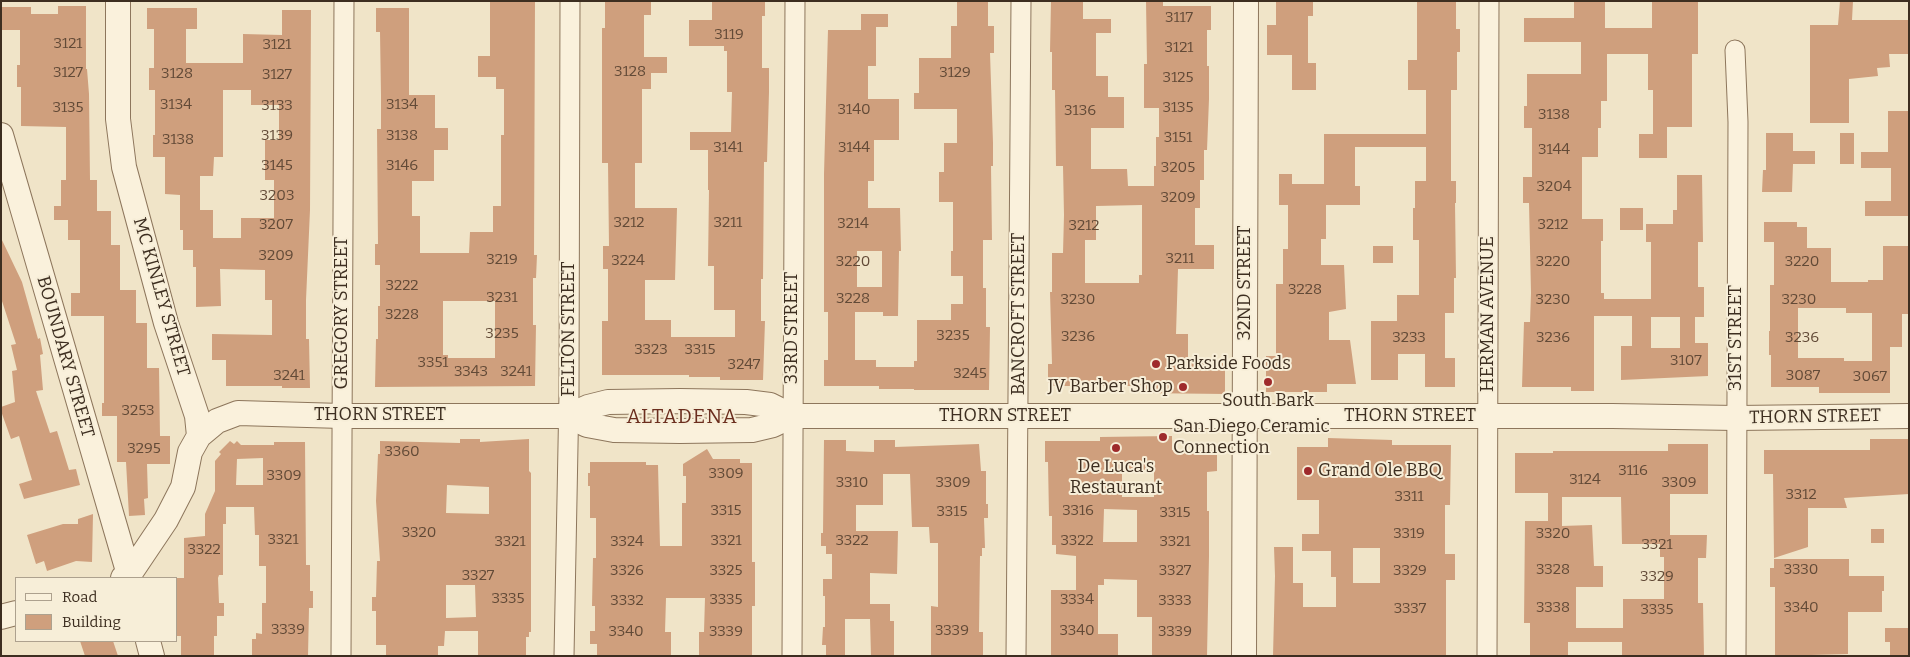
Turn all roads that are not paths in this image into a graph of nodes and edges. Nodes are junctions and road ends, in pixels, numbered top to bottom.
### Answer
1 (118, 1) edge
2 (344, 1) edge
3 (570, 1) edge
4 (794, 1) edge
5 (1021, 1) edge
6 (1246, 1) edge
7 (1489, 1) edge
8 (1735, 50) dead end
9 (1, 135) edge
10 (342, 416) junction
11 (568, 416) junction
12 (792, 416) junction
13 (1018, 416) junction
14 (1244, 416) junction
15 (1487, 416) junction
16 (1909, 416) edge
17 (1736, 418) junction
18 (199, 436) junction
19 (127, 577) edge
20 (15, 612) edge
21 (1, 617) edge
22 (148, 642) edge
23 (152, 656) edge
24 (341, 656) edge
25 (564, 656) edge
26 (792, 656) edge
27 (1016, 656) edge
28 (1244, 656) edge
29 (1487, 656) edge
30 (1736, 656) edge

1 - 18 street, MC KINLEY STREET
2 - 10 street, GREGORY STREET
3 - 11 street, FELTON STREET
4 - 12 street, 33RD STREET
5 - 13 street, BANCROFT STREET
6 - 14 street, 32ND STREET
7 - 15 street, HERMAN AVENUE
8 - 17 street, 31ST STREET
9 - 19 street, BOUNDARY STREET
10 - 11 street, THORN STREET
10 - 18 street, THORN STREET
10 - 24 street, GREGORY STREET
11 - 12 street, THORN STREET
11 - 25 street, FELTON STREET
12 - 13 street, THORN STREET
12 - 26 street, 33RD STREET
13 - 14 street, THORN STREET
13 - 27 street, BANCROFT STREET
14 - 15 street, THORN STREET
14 - 28 street, 32ND STREET
15 - 17 street, THORN STREET
15 - 29 street, HERMAN AVENUE
16 - 17 street, THORN STREET
17 - 30 street, 31ST STREET
18 - 19 street
20 - 21 street
22 - 23 street

